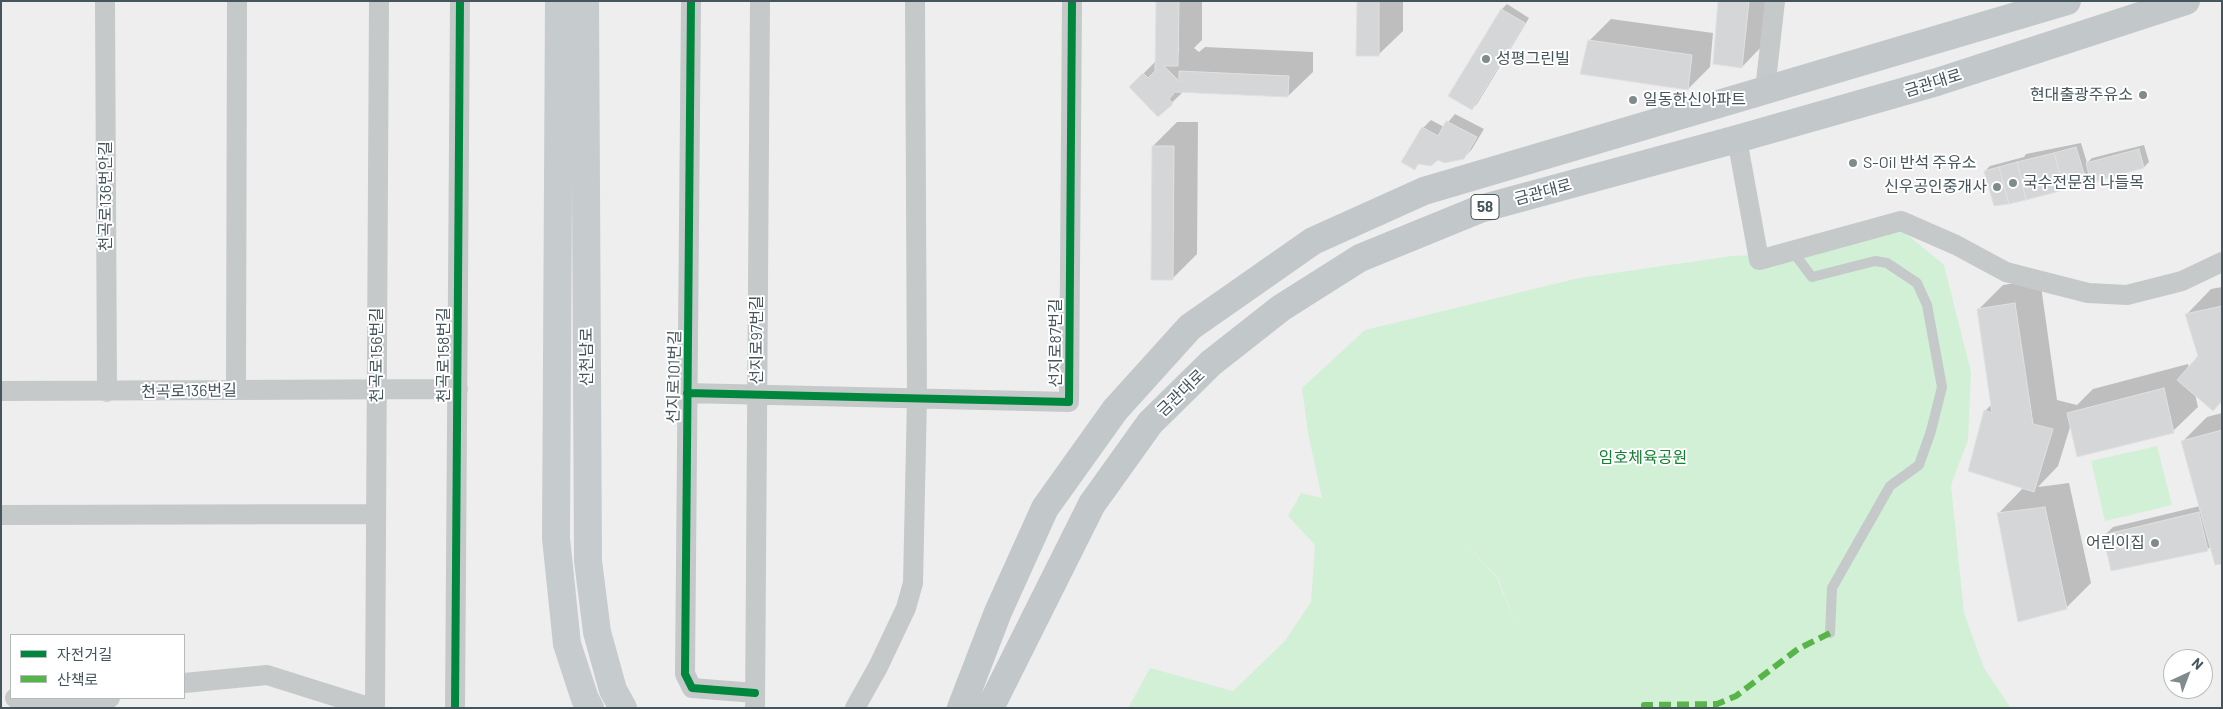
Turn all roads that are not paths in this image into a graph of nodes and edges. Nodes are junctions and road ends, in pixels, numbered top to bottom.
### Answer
1 (105, 1) edge
2 (237, 1) edge
3 (379, 1) edge
4 (460, 1) edge
5 (559, 1) edge
6 (585, 1) edge
7 (691, 1) edge
8 (760, 1) edge
9 (915, 1) edge
10 (1072, 1) edge
11 (1775, 1) edge
12 (2067, 1) edge
13 (2186, 1) edge
14 (1765, 90) junction
15 (1737, 140) junction
16 (1793, 252) junction
17 (2222, 262) edge
18 (377, 389) junction
19 (458, 389) junction
20 (236, 390) junction
21 (1, 391) edge
22 (107, 392) junction
23 (687, 393) junction
24 (757, 396) junction
25 (917, 399) junction
26 (376, 514) junction
27 (1, 516) edge
28 (1830, 634) dead end
29 (185, 683) edge
30 (24, 699) edge
31 (94, 699) edge
32 (755, 701) edge
33 (373, 708) edge
34 (454, 708) edge
35 (590, 708) edge
36 (623, 708) edge
37 (855, 708) edge
38 (961, 708) edge
39 (990, 708) edge

1 - 22 street, 천곡로136번안길
2 - 20 street
3 - 18 street, 천곡로156번길
4 - 19 street, 천곡로158번길
5 - 35 main road, 선천남로
6 - 36 main road, 선천남로
7 - 23 street, 선지로101번길
8 - 24 street, 선지로97번길
9 - 25 street
10 - 25 street, 선지로87번길
11 - 14 street
12 - 14 main road, 금관대로 / 58
13 - 15 main road, 금관대로 / 58
14 - 38 main road, 금관대로 / 58
15 - 16 street
15 - 39 main road, 금관대로 / 58
16 - 17 street
16 - 28 lane
18 - 19 street, 천곡로136번길
18 - 20 street, 천곡로136번길
18 - 26 street, 천곡로156번길
19 - 34 street, 천곡로158번길
20 - 22 street, 천곡로136번길
21 - 22 street, 천곡로136번길
23 - 24 street, 선지로87번길
23 - 32 street, 선지로101번길
24 - 25 street, 선지로87번길
24 - 32 street, 선지로97번길
25 - 37 street
26 - 27 street
26 - 33 street, 천곡로156번길
29 - 33 street
30 - 31 street

